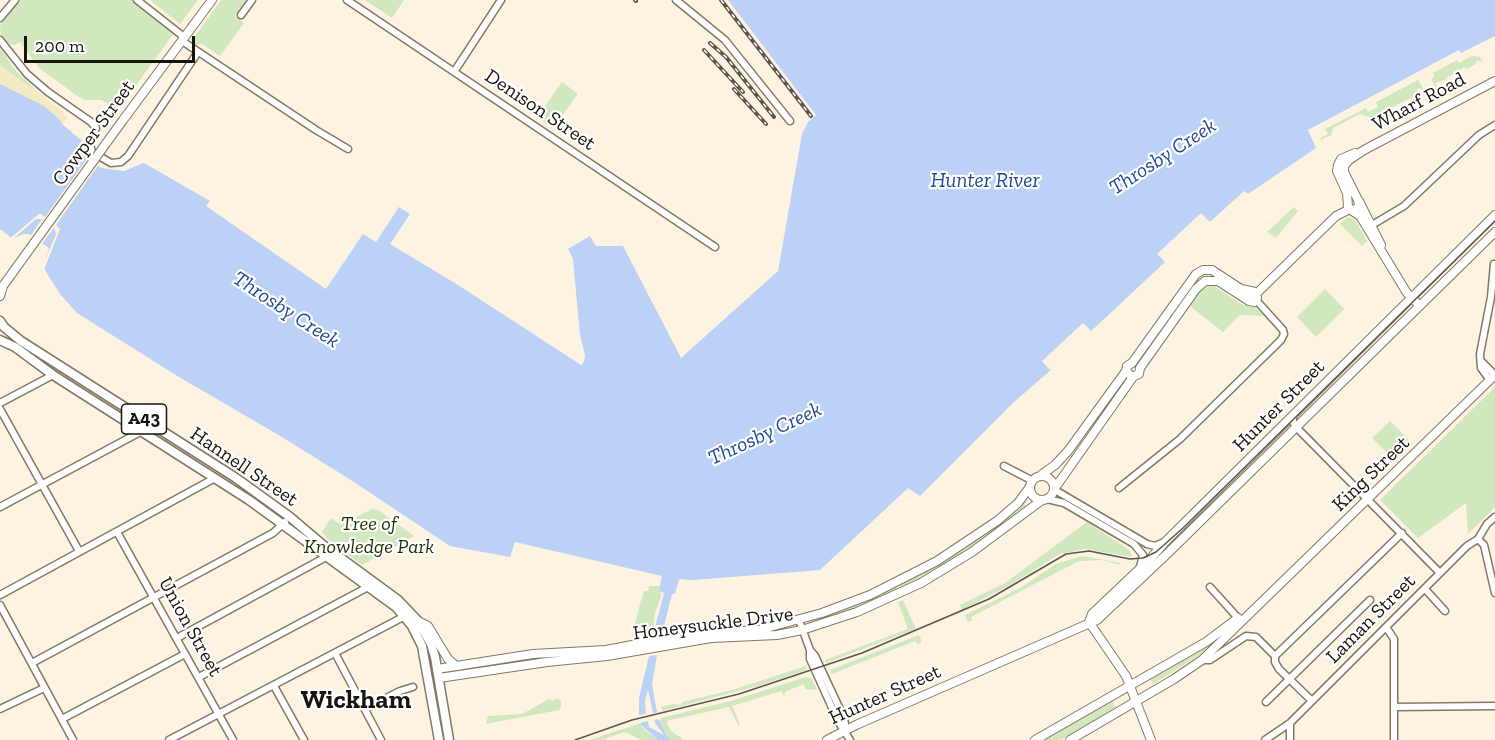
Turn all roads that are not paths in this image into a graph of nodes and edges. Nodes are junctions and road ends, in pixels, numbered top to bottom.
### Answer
1 (15, 0) edge
2 (137, 0) edge
3 (212, 0) edge
4 (252, 0) edge
5 (347, 0) edge
6 (501, 0) edge
7 (676, 0) edge
8 (241, 15) dead end
9 (0, 18) edge
10 (183, 39) junction
11 (0, 40) edge
12 (198, 52) junction
13 (454, 72) junction
14 (1495, 81) edge
15 (790, 121) dead end
16 (1495, 125) edge
17 (348, 149) dead end
18 (1359, 152) junction
19 (1359, 200) junction
20 (1349, 205) junction
21 (1495, 215) edge
22 (1369, 226) junction
23 (1495, 232) edge
24 (715, 247) dead end
25 (1494, 264) edge
26 (2, 287) edge
27 (0, 296) edge
28 (1254, 297) junction
29 (1412, 298) junction
30 (1420, 306) junction
31 (0, 321) edge
32 (0, 340) edge
33 (1132, 363) junction
34 (1140, 368) junction
35 (1126, 371) junction
36 (53, 375) junction
37 (1133, 377) junction
38 (1493, 377) edge
39 (0, 403) edge
40 (0, 409) edge
41 (1293, 416) junction
42 (1297, 427) junction
43 (142, 431) junction
44 (1004, 466) dead end
45 (1041, 475) junction
46 (215, 478) junction
47 (1030, 484) junction
48 (41, 485) junction
49 (1119, 488) dead end
50 (1055, 489) junction
51 (1044, 499) junction
52 (1368, 499) junction
53 (0, 507) edge
54 (290, 517) junction
55 (1495, 517) edge
56 (284, 525) junction
57 (117, 532) junction
58 (1402, 533) junction
59 (1478, 539) junction
60 (1166, 541) junction
61 (79, 551) junction
62 (326, 557) junction
63 (1136, 572) junction
64 (1440, 573) junction
65 (368, 587) junction
66 (1210, 587) dead end
67 (1425, 589) junction
68 (1495, 593) edge
69 (0, 595) edge
70 (1268, 596) junction
71 (154, 597) junction
72 (1370, 600) dead end
73 (0, 606) edge
74 (1445, 611) dead end
75 (405, 616) junction
76 (1238, 618) junction
77 (799, 620) junction
78 (418, 621) junction
79 (1089, 622) junction
80 (1386, 627) junction
81 (802, 630) junction
82 (177, 638) junction
83 (663, 642) junction
84 (649, 645) junction
85 (335, 653) junction
86 (185, 654) junction
87 (1275, 656) junction
88 (1202, 660) junction
89 (32, 663) junction
90 (455, 665) junction
91 (438, 674) junction
92 (427, 675) junction
93 (199, 677) junction
94 (1290, 679) junction
95 (1129, 685) junction
96 (274, 686) junction
97 (412, 687) dead end
98 (44, 688) junction
99 (1311, 700) junction
100 (1136, 701) junction
101 (1266, 702) dead end
102 (1495, 706) edge
103 (1394, 707) junction
104 (0, 709) edge
105 (365, 709) junction
106 (219, 715) junction
107 (62, 719) junction
108 (1290, 723) junction
109 (846, 730) junction
110 (73, 740) edge
111 (169, 740) edge
112 (233, 740) edge
113 (304, 740) edge
114 (381, 740) edge
115 (439, 740) edge
116 (449, 740) edge
117 (827, 740) edge
118 (850, 740) edge
119 (1035, 740) edge
120 (1070, 740) edge
121 (1151, 740) edge
122 (1265, 740) edge
123 (1290, 740) edge
124 (1394, 740) edge

1 - 9 street
2 - 10 street
3 - 10 main road, Cowper Street
4 - 8 street
5 - 13 street, Denison Street
6 - 13 street
7 - 15 street
10 - 12 street
10 - 26 main road, Cowper Street, bridge
11 - 12 street
12 - 17 street
13 - 24 street, Denison Street
14 - 18 main road, Wharf Road
16 - 22 street
18 - 19 main road
18 - 20 main road, Wharf Road
19 - 20 main road
19 - 22 main road
20 - 22 main road
20 - 28 main road
21 - 29 main road, Hunter Street
22 - 29 main road
23 - 30 main road, Hunter Street
25 - 38 street
26 - 27 main road, Cowper Street
28 - 33 main road
28 - 34 main road
28 - 49 street
29 - 30 main road
29 - 41 main road, Hunter Street
30 - 42 main road, Hunter Street
31 - 54 highway, Hannell Street / A43
32 - 36 highway, Hannell Street / A43
33 - 34 main road
33 - 35 main road
34 - 37 main road
35 - 37 main road
35 - 45 main road
36 - 39 street
36 - 43 highway, Hannell Street / A43
37 - 50 main road
38 - 52 main road, King Street
40 - 48 street
41 - 42 street
41 - 60 main road, Hunter Street
42 - 52 street
42 - 79 main road, Hunter Street
43 - 46 highway, Hannell Street / A43
43 - 48 street
44 - 47 street
45 - 47 main road
45 - 50 main road
46 - 56 highway, Hannell Street / A43
46 - 57 street
47 - 51 main road
47 - 77 main road, Honeysuckle Drive
48 - 53 street
48 - 61 street
50 - 51 main road
50 - 60 street
51 - 63 street
51 - 81 main road, Honeysuckle Drive
52 - 58 street
52 - 70 main road, King Street
54 - 56 street
54 - 78 highway, Hannell Street / A43
55 - 59 street, Laman Street
56 - 62 highway, Hannell Street / A43
56 - 71 street
57 - 61 street
57 - 71 street, Union Street
58 - 64 street
58 - 87 street
59 - 64 street, Laman Street
59 - 68 street
60 - 63 main road, Hunter Street
61 - 69 street
62 - 65 highway, Hannell Street / A43
62 - 82 street
63 - 79 main road, Hunter Street
64 - 67 street, Laman Street
65 - 75 highway, Hannell Street / A43
65 - 93 street
66 - 76 street
67 - 74 street
67 - 80 street, Laman Street
70 - 76 main road, King Street
70 - 88 main road, King Street
71 - 82 street, Union Street
71 - 89 street
72 - 94 street
73 - 89 street
75 - 85 street
75 - 92 highway, Hannell Street / A43
76 - 95 main road, King Street
77 - 81 street
77 - 83 main road, Honeysuckle Drive
78 - 90 main road
78 - 91 highway, Hannell Street / A43
79 - 95 main road
79 - 109 main road, Hunter Street
80 - 99 street, Laman Street
80 - 103 street
81 - 83 main road, Honeysuckle Drive
81 - 109 street
82 - 86 street, Union Street
83 - 84 main road, Honeysuckle Drive
84 - 90 main road, Honeysuckle Drive
84 - 91 main road, Honeysuckle Drive
85 - 96 street
85 - 105 street
86 - 93 street, Union Street
86 - 107 street
87 - 88 street
87 - 94 street
88 - 100 main road, King Street
89 - 98 street
90 - 91 main road, Honeysuckle Drive
91 - 92 highway, Honeysuckle Drive
91 - 116 highway, A43
92 - 115 highway, A43
93 - 106 street, Union Street
94 - 99 street
94 - 101 street
95 - 100 main road
95 - 119 main road, King Street
96 - 106 street
96 - 113 street
97 - 105 street
98 - 104 street
98 - 107 street
99 - 108 street, Laman Street
100 - 120 main road, King Street
100 - 121 main road
102 - 103 street
103 - 124 street
105 - 114 street
106 - 111 street
106 - 112 street, Union Street
107 - 110 street
108 - 122 street, Laman Street
108 - 123 street
109 - 117 main road, Hunter Street
109 - 118 street

